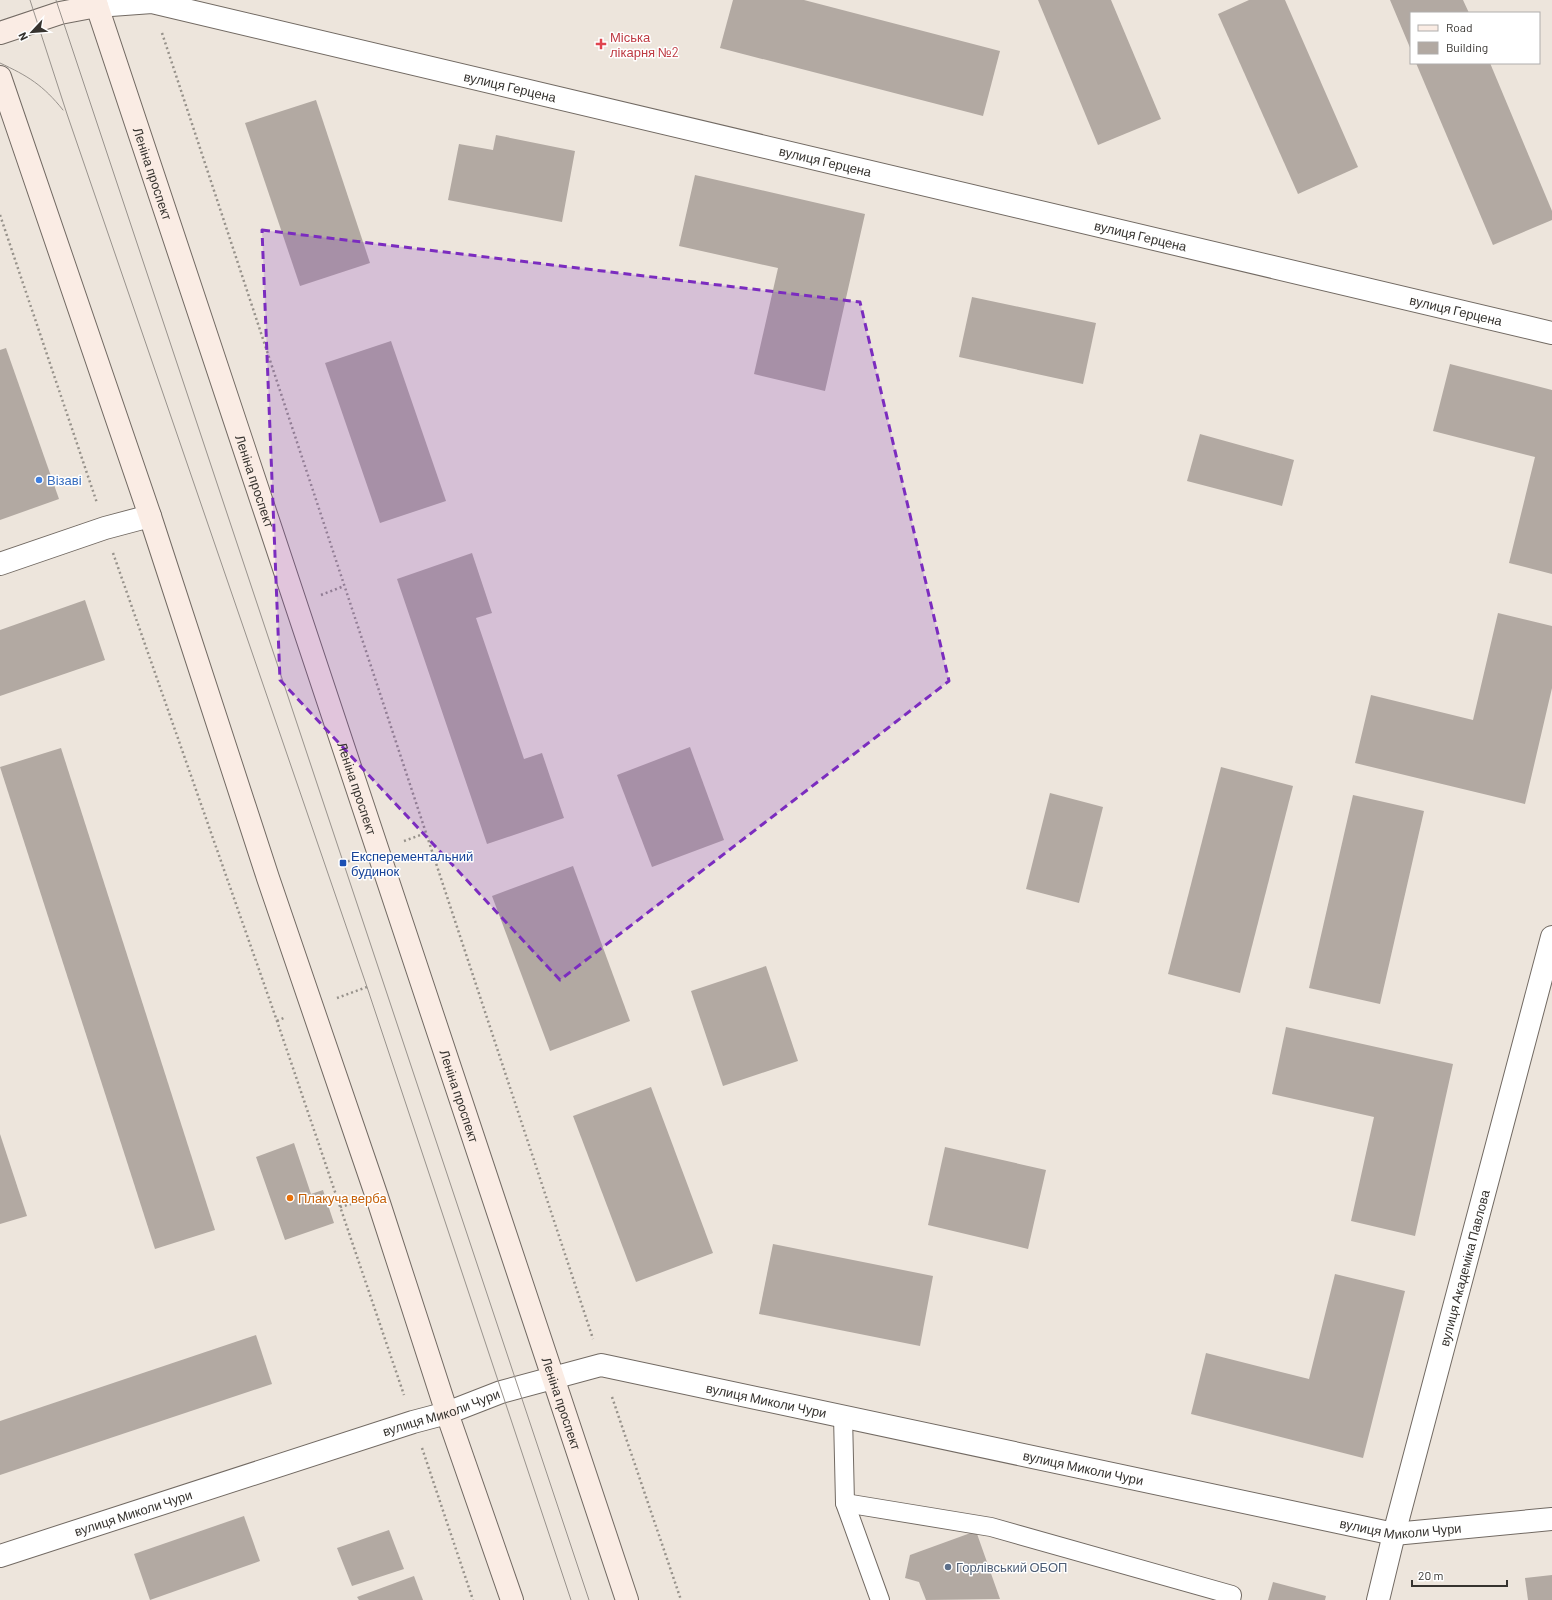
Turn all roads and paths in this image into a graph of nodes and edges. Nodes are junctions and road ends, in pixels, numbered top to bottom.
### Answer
1 (152, 2) junction
2 (96, 3) edge
3 (0, 33) edge
4 (0, 77) edge
5 (0, 215) edge
6 (1552, 333) edge
7 (150, 516) junction
8 (105, 528) junction
9 (0, 564) edge
10 (1552, 937) edge
11 (601, 1365) junction
12 (552, 1378) junction
13 (447, 1413) junction
14 (843, 1416) junction
15 (413, 1422) junction
16 (845, 1503) junction
17 (1552, 1519) edge
18 (1394, 1534) junction
19 (0, 1556) edge
20 (473, 1600) edge
21 (512, 1600) edge
22 (627, 1600) edge
23 (681, 1600) edge
24 (880, 1600) edge
25 (1231, 1600) edge
26 (1378, 1600) edge

1 - 2 street, вулиця Герцена
1 - 6 street, вулиця Герцена
1 - 11 path
2 - 3 main road
2 - 12 main road, Леніна проспект
4 - 7 main road
5 - 8 path
7 - 8 street
7 - 13 main road
8 - 9 street
8 - 15 path
10 - 18 street, вулиця Академіка Павлова
11 - 12 street, вулиця Миколи Чури
11 - 14 street, вулиця Миколи Чури
11 - 23 path
12 - 13 street, вулиця Миколи Чури
12 - 22 main road, Леніна проспект
13 - 15 street, вулиця Миколи Чури
13 - 21 main road
14 - 16 lane
14 - 18 street, вулиця Миколи Чури
15 - 19 street, вулиця Миколи Чури
15 - 20 path
16 - 24 lane
16 - 25 lane
17 - 18 street, вулиця Миколи Чури
18 - 26 street, вулиця Академіка Павлова

